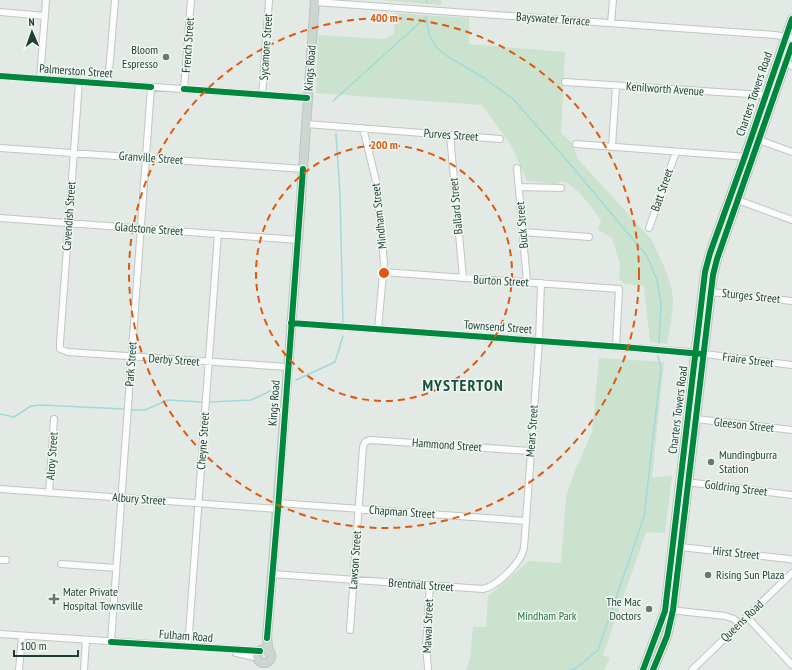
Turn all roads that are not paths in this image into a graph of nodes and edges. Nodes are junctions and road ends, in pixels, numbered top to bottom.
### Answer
1 (46, 0) edge
2 (115, 0) edge
3 (191, 0) edge
4 (269, 0) edge
5 (613, 0) edge
6 (315, 1) edge
7 (0, 12) edge
8 (45, 16) junction
9 (792, 18) edge
10 (611, 24) junction
11 (789, 38) edge
12 (792, 45) edge
13 (789, 65) edge
14 (0, 76) edge
15 (40, 79) junction
16 (79, 82) junction
17 (565, 82) dead end
18 (108, 84) junction
19 (616, 86) junction
20 (151, 87) junction
21 (184, 89) junction
22 (262, 95) junction
23 (766, 95) junction
24 (307, 98) junction
25 (306, 124) junction
26 (363, 128) junction
27 (450, 135) junction
28 (500, 138) dead end
29 (759, 140) junction
30 (576, 144) dead end
31 (612, 147) junction
32 (0, 148) edge
33 (676, 152) junction
34 (792, 152) edge
35 (74, 153) junction
36 (748, 157) junction
37 (146, 158) junction
38 (517, 168) dead end
39 (303, 169) junction
40 (519, 187) junction
41 (561, 188) dead end
42 (733, 199) junction
43 (0, 218) edge
44 (792, 220) edge
45 (68, 223) junction
46 (141, 228) junction
47 (649, 228) dead end
48 (523, 232) junction
49 (218, 234) junction
50 (589, 237) dead end
51 (298, 240) junction
52 (383, 272) junction
53 (463, 278) junction
54 (527, 282) junction
55 (541, 283) junction
56 (711, 292) junction
57 (792, 301) edge
58 (291, 323) junction
59 (378, 329) junction
60 (539, 341) junction
61 (616, 346) junction
62 (60, 349) joint
63 (696, 353) junction
64 (132, 356) junction
65 (208, 362) junction
66 (792, 365) edge
67 (288, 367) junction
68 (54, 419) dead end
69 (696, 419) junction
70 (792, 430) edge
71 (365, 442) joint
72 (530, 451) junction
73 (684, 482) junction
74 (0, 489) edge
75 (49, 493) junction
76 (792, 494) edge
77 (121, 498) junction
78 (198, 503) junction
79 (278, 506) junction
80 (359, 509) junction
81 (526, 521) junction
82 (680, 547) junction
83 (792, 560) edge
84 (61, 564) dead end
85 (116, 568) junction
86 (792, 573) edge
87 (272, 574) junction
88 (354, 579) junction
89 (430, 585) junction
90 (674, 610) junction
91 (664, 611) junction
92 (746, 617) junction
93 (739, 624) junction
94 (350, 630) dead end
95 (0, 634) edge
96 (22, 636) junction
97 (86, 640) junction
98 (111, 642) junction
99 (188, 647) junction
100 (263, 655) junction
101 (792, 665) edge
102 (428, 668) dead end
103 (19, 670) edge
104 (84, 670) edge
105 (262, 670) edge
106 (267, 670) edge
107 (643, 670) edge
108 (653, 670) edge
109 (692, 670) edge
110 (788, 670) edge

1 - 8 street
2 - 18 street
3 - 21 street, French Street
4 - 22 street, Sycamore Street
5 - 10 street
6 - 10 street, Bayswater Terrace
6 - 24 main road, Kings Road
7 - 8 street
8 - 15 street
9 - 11 main road, Charters Towers Road
10 - 11 street, Bayswater Terrace
11 - 23 main road, Charters Towers Road
12 - 13 main road, Charters Towers Road
13 - 29 main road, Charters Towers Road
14 - 15 street, Palmerston Street
15 - 16 street, Palmerston Street
16 - 18 street, Palmerston Street
16 - 35 street, Cavendish Street
17 - 19 street, Kenilworth Avenue
18 - 20 street, Palmerston Street
19 - 23 street, Kenilworth Avenue
19 - 31 street
20 - 21 street, Palmerston Street
20 - 37 street, Park Street
21 - 22 street, Palmerston Street
22 - 24 street, Palmerston Street
23 - 36 main road, Charters Towers Road
24 - 25 main road, Kings Road
25 - 26 street, Purves Street
25 - 39 main road, Kings Road
26 - 27 street, Purves Street
26 - 52 street, Mindham Street
27 - 28 street, Purves Street
27 - 53 street, Ballard Street
29 - 34 street
29 - 36 main road, Charters Towers Road
30 - 31 street
31 - 33 street
32 - 35 street, Granville Street
33 - 36 street
33 - 47 street, Batt Street
35 - 37 street, Granville Street
35 - 45 street, Cavendish Street
36 - 42 main road, Charters Towers Road
37 - 39 street, Granville Street
37 - 46 street, Park Street
38 - 40 street, Buck Street
39 - 51 main road, Kings Road
40 - 41 street
40 - 48 street, Buck Street
42 - 44 street
42 - 56 main road, Charters Towers Road
42 - 63 main road, Charters Towers Road
43 - 45 street, Gladstone Street
45 - 46 street, Gladstone Street
45 - 62 street, Cavendish Street
46 - 49 street, Gladstone Street
46 - 64 street, Park Street
48 - 50 street
48 - 54 street, Buck Street
49 - 51 street, Gladstone Street
49 - 65 street, Cheyne Street
51 - 58 main road, Kings Road
52 - 53 street, Burton Street
52 - 59 street, Mindham Street
53 - 54 street, Burton Street
54 - 55 street, Burton Street
55 - 60 street, Mears Street
55 - 61 street, Burton Street
56 - 57 street, Sturges Street
56 - 63 main road, Charters Towers Road
58 - 59 street, Townsend Street
58 - 67 main road, Kings Road
59 - 60 street, Townsend Street
60 - 61 street, Townsend Street
60 - 72 street, Mears Street
61 - 63 street, Townsend Street
62 - 64 street, Derby Street
63 - 66 street, Fraire Street
63 - 69 main road, Charters Towers Road
63 - 73 main road, Charters Towers Road
64 - 65 street, Derby Street
64 - 77 street, Park Street
65 - 67 street, Derby Street
65 - 78 street, Cheyne Street
67 - 79 main road, Kings Road
68 - 75 street, Alroy Street
69 - 70 street, Gleeson Street
69 - 73 main road, Charters Towers Road
71 - 72 street, Hammond Street
71 - 80 street, Lawson Street
72 - 81 street, Mears Street
73 - 76 street, Goldring Street
73 - 82 main road, Charters Towers Road
73 - 91 main road, Charters Towers Road
74 - 75 street, Albury Street
75 - 77 street, Albury Street
77 - 78 street, Albury Street
77 - 85 street, Park Street
78 - 79 street, Albury Street
78 - 99 street, Cheyne Street
79 - 80 street, Chapman Street
79 - 87 main road, Kings Road
80 - 81 street, Chapman Street
80 - 88 street, Lawson Street
81 - 89 street, Brentnall Street
82 - 83 street, Hirst Street
82 - 90 main road, Charters Towers Road
84 - 85 street
85 - 98 street, Park Street
86 - 92 street, Queens Road
87 - 88 street, Brentnall Street
87 - 100 main road, Kings Road
88 - 89 street, Brentnall Street
88 - 94 street, Lawson Street
89 - 102 street, Mawai Street
90 - 91 street
90 - 93 street
90 - 108 main road, Charters Towers Road
91 - 107 main road, Charters Towers Road
92 - 93 street, Queens Road
92 - 101 street
93 - 109 street, Queens Road
95 - 96 street, Fulham Road
96 - 97 street, Fulham Road
96 - 103 street
97 - 98 street, Fulham Road
97 - 104 street
98 - 99 street, Fulham Road
99 - 100 street, Fulham Road
100 - 105 main road
100 - 106 main road, Kings Road
101 - 110 street

